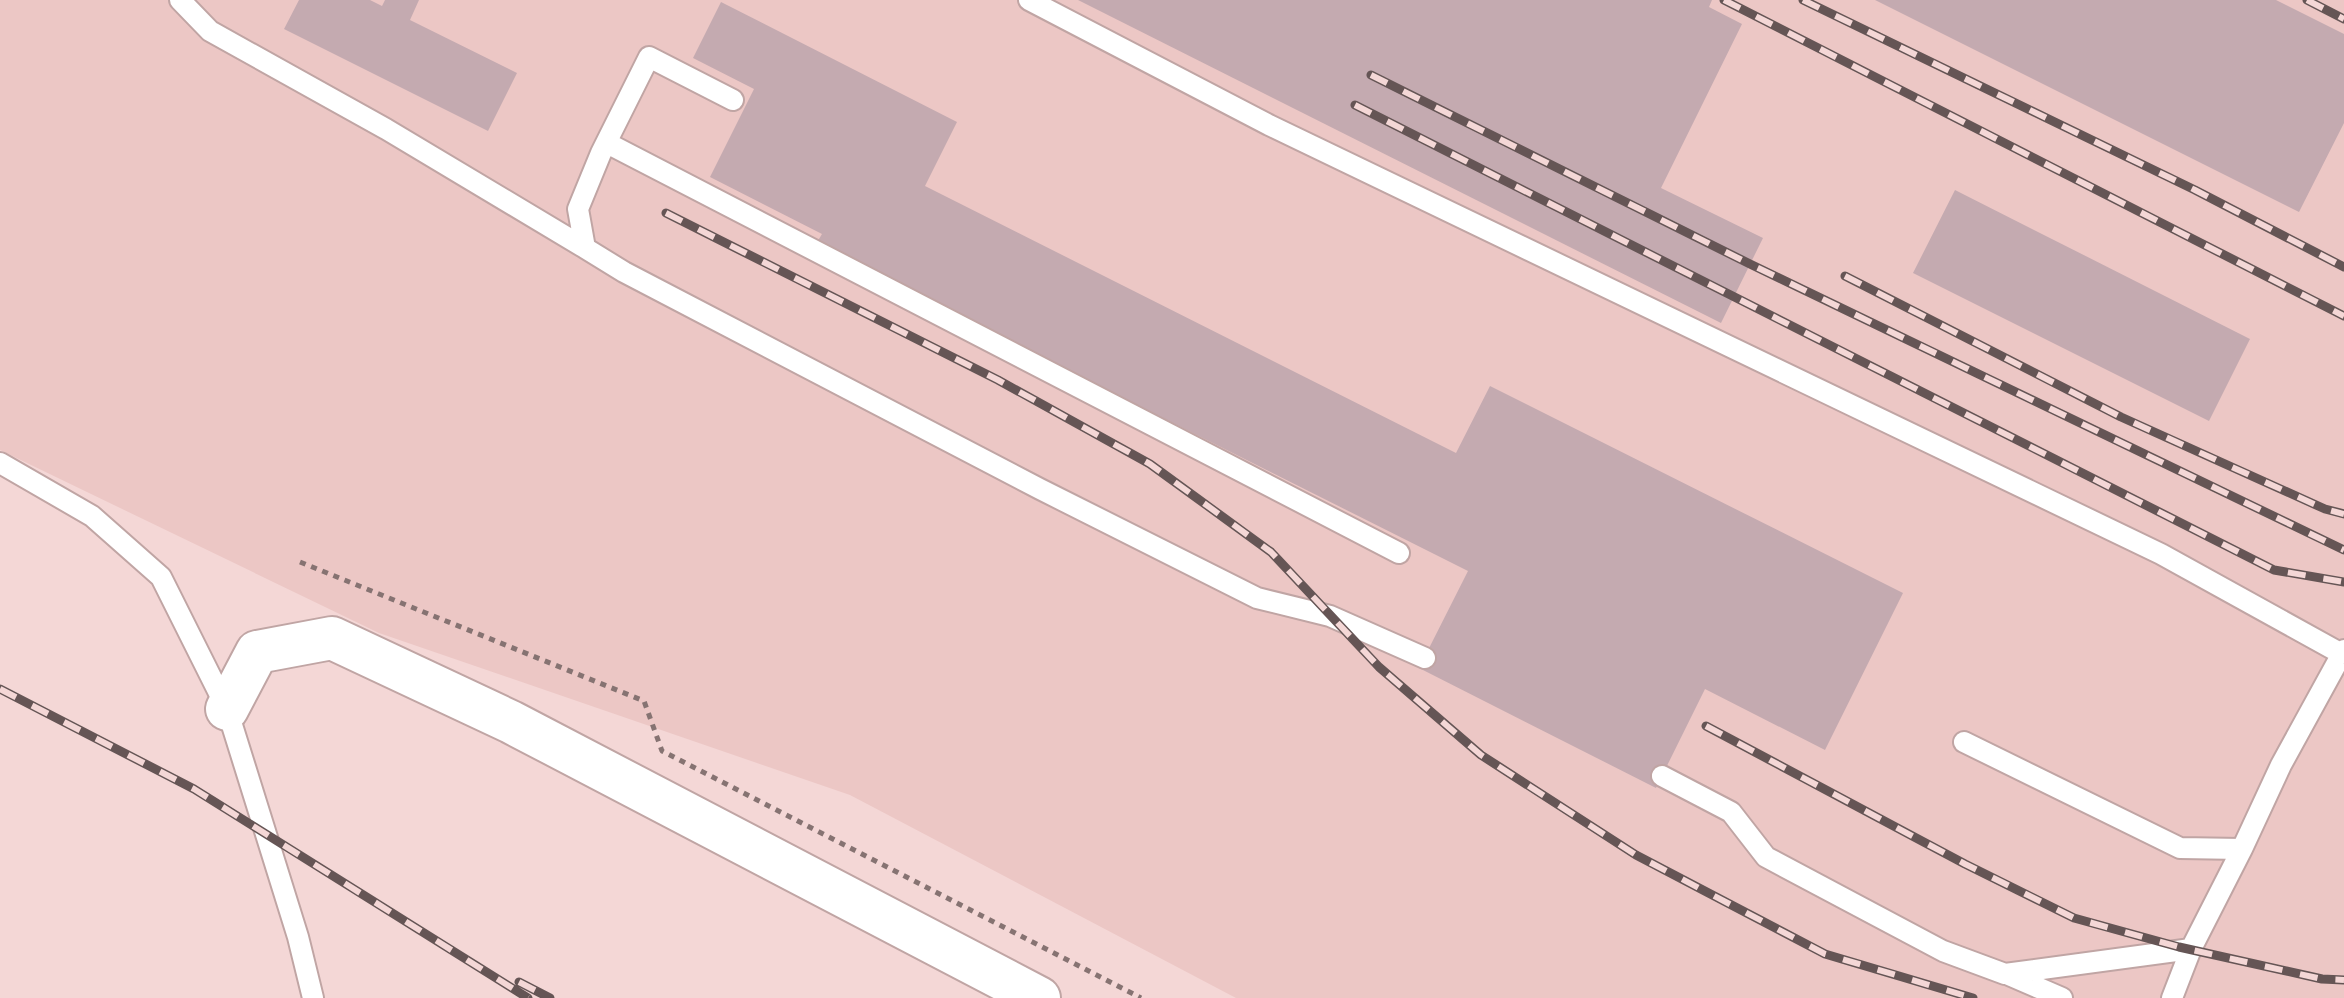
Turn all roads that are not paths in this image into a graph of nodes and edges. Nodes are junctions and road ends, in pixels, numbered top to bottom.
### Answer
1 (180, 0) edge
2 (1029, 0) edge
3 (733, 100) dead end
4 (607, 143) junction
5 (585, 248) junction
6 (0, 463) edge
7 (1399, 553) dead end
8 (2343, 652) edge
9 (1425, 658) dead end
10 (227, 709) junction
11 (1964, 742) dead end
12 (1662, 776) dead end
13 (2242, 849) junction
14 (2191, 949) junction
15 (2005, 974) junction
16 (313, 998) edge
17 (1039, 998) edge
18 (2062, 998) edge
19 (2172, 998) edge

1 - 5 lane
2 - 8 lane
3 - 4 lane
4 - 5 lane
4 - 7 lane
5 - 9 lane
6 - 10 lane
8 - 13 lane
10 - 16 lane
10 - 17 street
11 - 13 lane
12 - 15 lane
13 - 14 lane
14 - 15 lane
14 - 19 lane
15 - 18 lane

